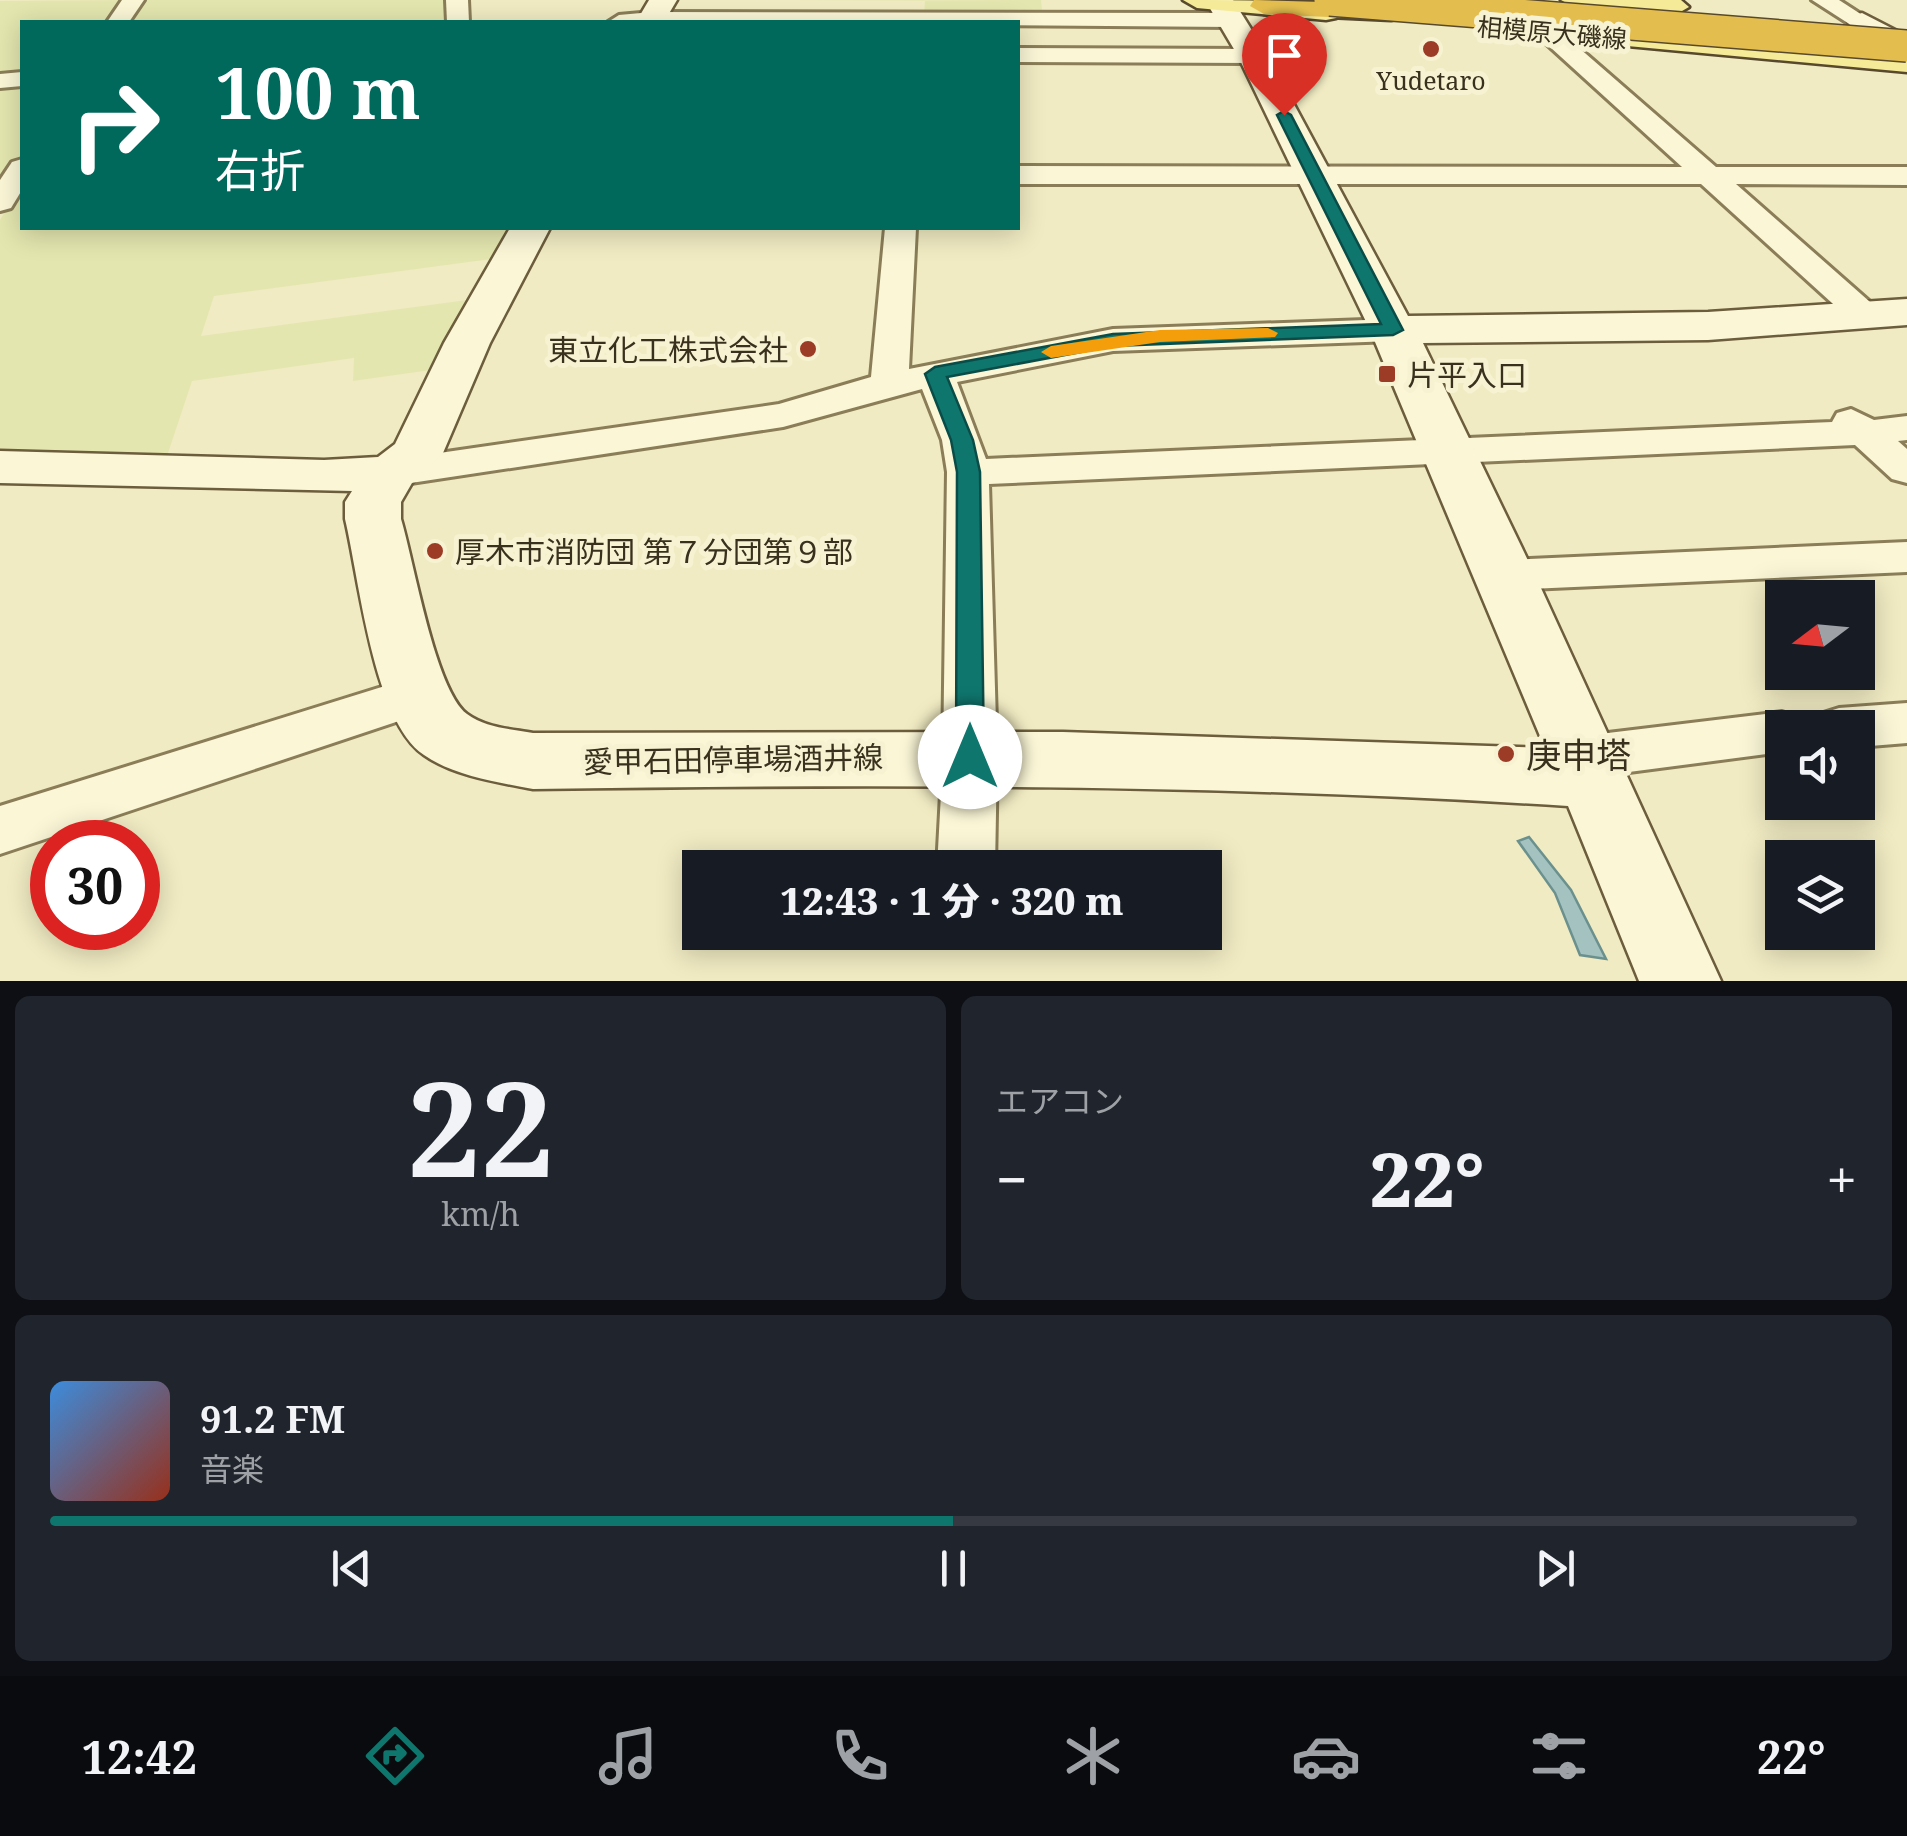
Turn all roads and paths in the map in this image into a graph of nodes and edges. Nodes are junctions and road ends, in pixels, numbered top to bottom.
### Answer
1 (1330, 0) edge
2 (1412, 0) edge
3 (1575, 0) edge
4 (1823, 0) edge
5 (1503, 1) edge
6 (655, 14) edge
7 (918, 14) edge
8 (1231, 14) edge
9 (628, 20) edge
10 (1862, 22) junction
11 (1547, 32) junction
12 (1907, 32) edge
13 (1907, 50) edge
14 (1030, 53) edge
15 (1907, 63) edge
16 (20, 171) edge
17 (1020, 175) edge
18 (1315, 175) junction
19 (1709, 176) junction
20 (1907, 176) edge
21 (0, 202) edge
22 (529, 230) edge
23 (900, 230) edge
24 (1887, 314) edge
25 (1393, 330) junction
26 (935, 374) junction
27 (888, 384) junction
28 (1858, 427) junction
29 (1907, 428) edge
30 (1450, 453) junction
31 (0, 467) edge
32 (1907, 470) edge
33 (968, 472) junction
34 (391, 473) junction
35 (1907, 556) edge
36 (1505, 574) junction
37 (417, 695) junction
38 (1907, 722) edge
39 (1875, 725) edge
40 (1765, 735) edge
41 (970, 757) junction
42 (1588, 768) junction
43 (0, 830) edge
44 (967, 850) edge
45 (1692, 975) edge

1 - 13 highway, bridge
2 - 12 highway, bridge
3 - 10 main road, 相模原大磯線
4 - 10 street
5 - 12 highway
6 - 7 street
6 - 9 street
7 - 8 street
8 - 11 main road, 相模原大磯線
8 - 13 highway
8 - 14 street
8 - 18 main road
10 - 12 main road, 相模原大磯線
10 - 13 main road
11 - 15 main road, 相模原大磯線
11 - 19 street
16 - 21 street
17 - 18 street
18 - 19 street
18 - 25 main road
19 - 20 street
19 - 24 street
22 - 34 main road, 愛甲石田停車場酒井線
23 - 27 street
24 - 25 main road
25 - 26 street
25 - 30 main road
26 - 27 street
26 - 33 street
27 - 34 street
28 - 29 street
28 - 30 street
28 - 32 street
30 - 33 street
30 - 36 main road
31 - 34 main road
33 - 41 street
34 - 37 main road, 愛甲石田停車場酒井線
35 - 36 street
36 - 42 main road
37 - 41 main road, 愛甲石田停車場酒井線
37 - 43 street
38 - 39 street
40 - 42 street
41 - 42 main road, 愛甲石田停車場酒井線
41 - 44 street
42 - 45 main road

